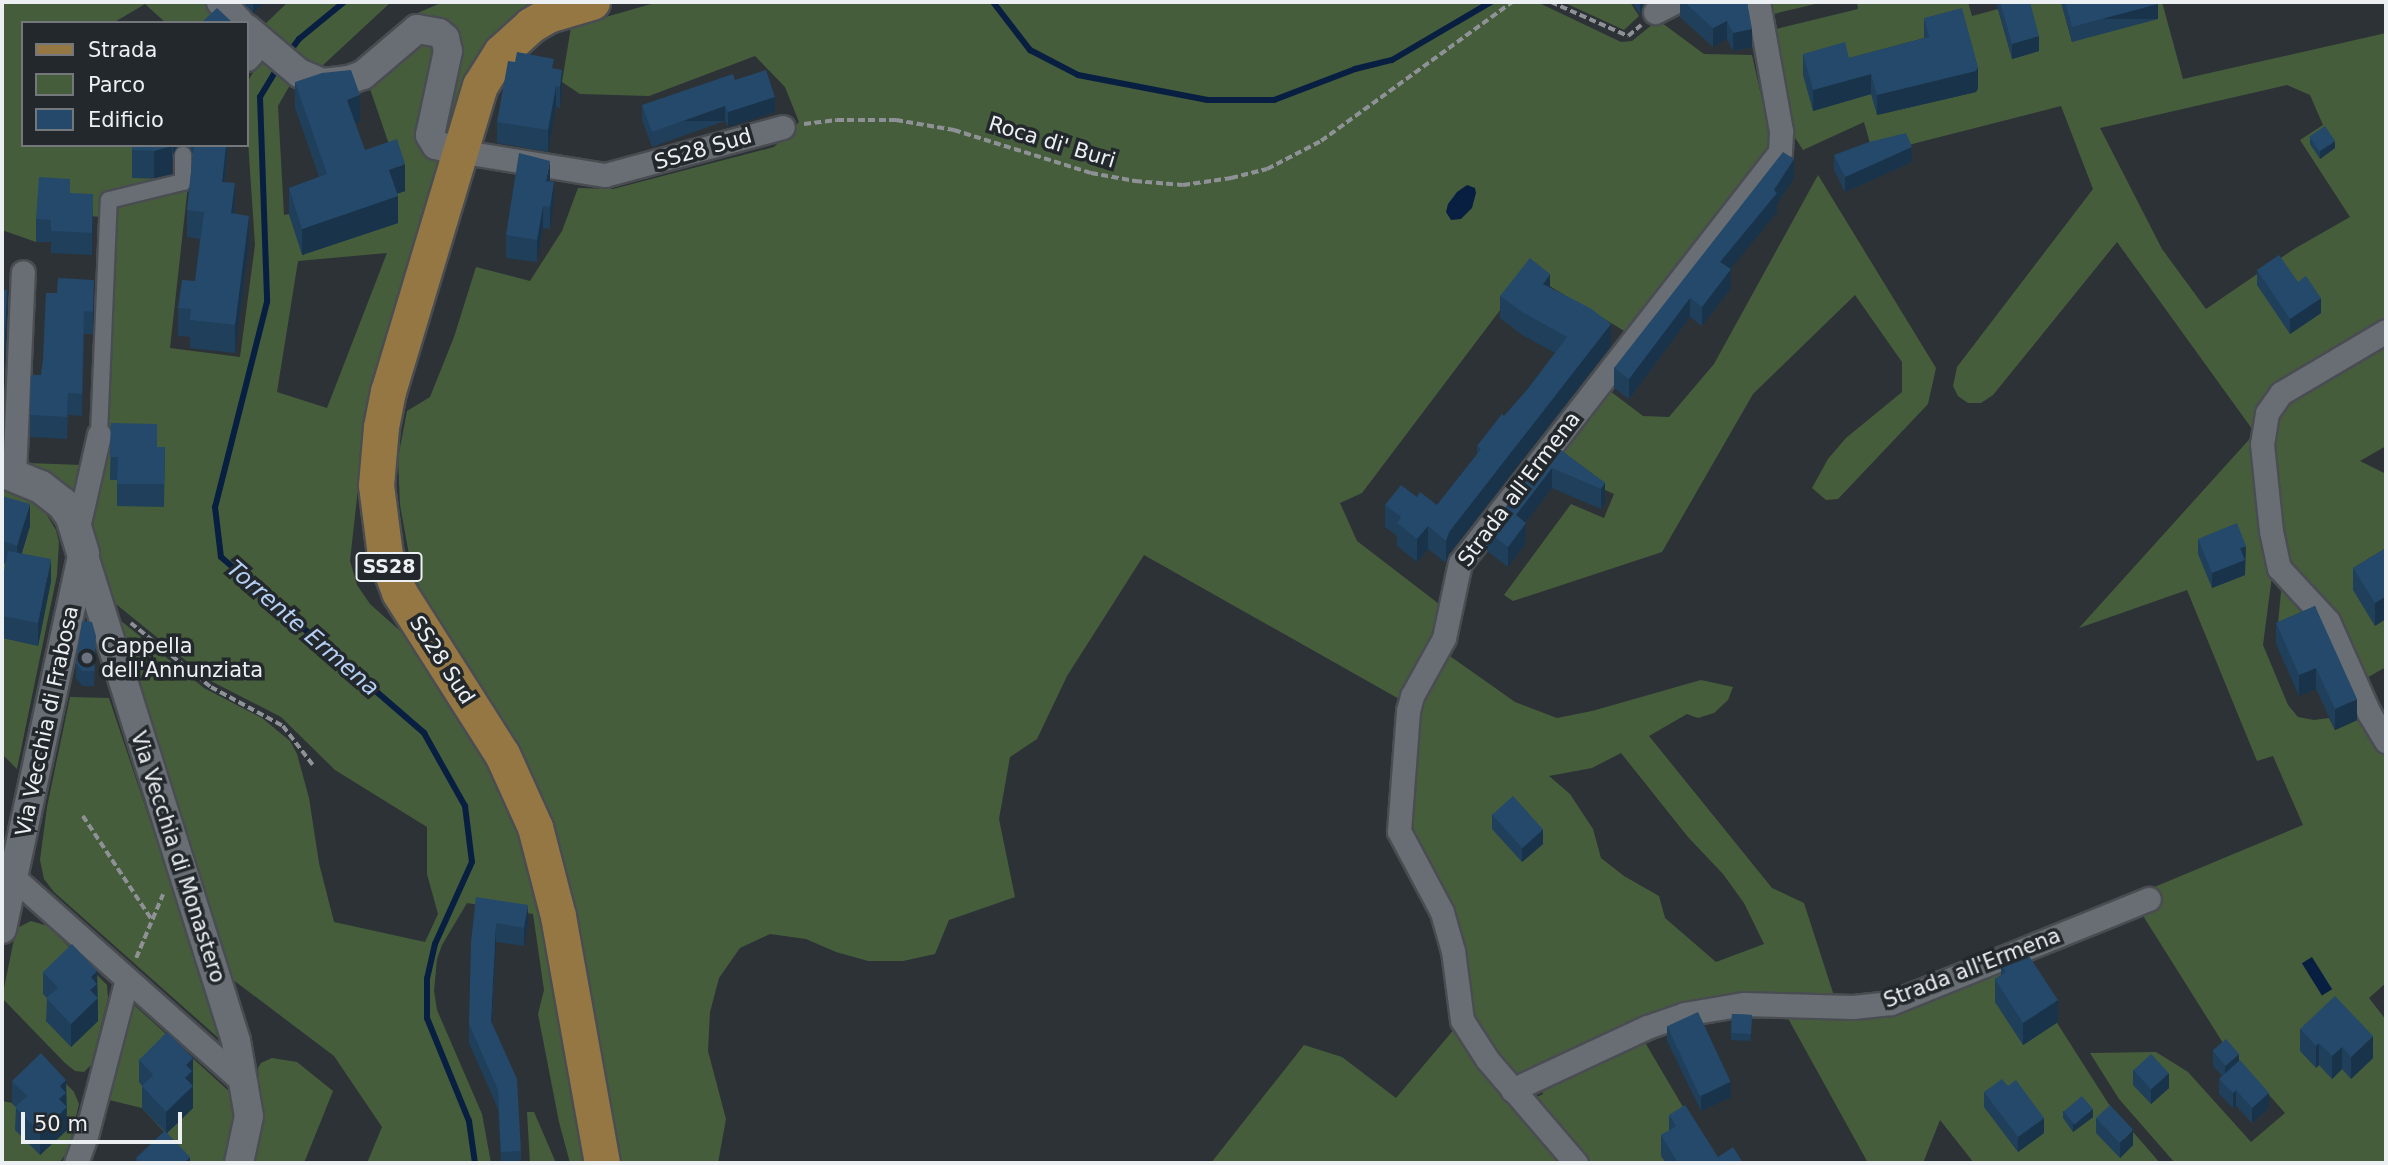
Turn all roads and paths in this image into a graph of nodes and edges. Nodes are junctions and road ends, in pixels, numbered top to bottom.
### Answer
1 (220, 2) edge
2 (592, 2) edge
3 (1513, 2) edge
4 (1551, 2) edge
5 (1758, 2) edge
6 (1665, 7) edge
7 (238, 21) edge
8 (256, 45) edge
9 (783, 127) joint
10 (458, 151) junction
11 (183, 155) dead end
12 (23, 272) dead end
13 (2386, 331) edge
14 (99, 434) joint
15 (8, 473) edge
16 (80, 543) junction
17 (97, 601) junction
18 (2386, 741) edge
19 (313, 765) dead end
20 (83, 816) dead end
21 (178, 860) junction
22 (14, 878) junction
23 (2149, 899) dead end
24 (152, 920) junction
25 (2, 929) edge
26 (127, 979) junction
27 (245, 1084) junction
28 (1512, 1090) junction
29 (76, 1163) edge
30 (239, 1163) edge
31 (603, 1163) edge
32 (1576, 1163) edge

1 - 7 street
2 - 10 main road, SS28 Sud / SS28
3 - 9 path, Roca di' Buri
4 - 6 path
5 - 28 street, Strada all'Ermena
8 - 10 street
9 - 10 street, SS28 Sud
10 - 31 main road, SS28 Sud / SS28
11 - 14 street
12 - 15 street
13 - 18 street
14 - 16 street
15 - 16 main road
16 - 17 street, Via Vecchia di Monastero
16 - 22 street, Via Vecchia di Frabosa
17 - 19 path
17 - 21 street, Via Vecchia di Monastero
20 - 24 path
21 - 24 path
21 - 27 street, Via Vecchia di Monastero
22 - 25 street, Via Vecchia di Frabosa
22 - 26 street
23 - 28 street, Strada all'Ermena
24 - 26 path
26 - 27 street
26 - 29 street
27 - 30 street, Via Vecchia di Monastero
28 - 32 street, Strada all'Ermena

